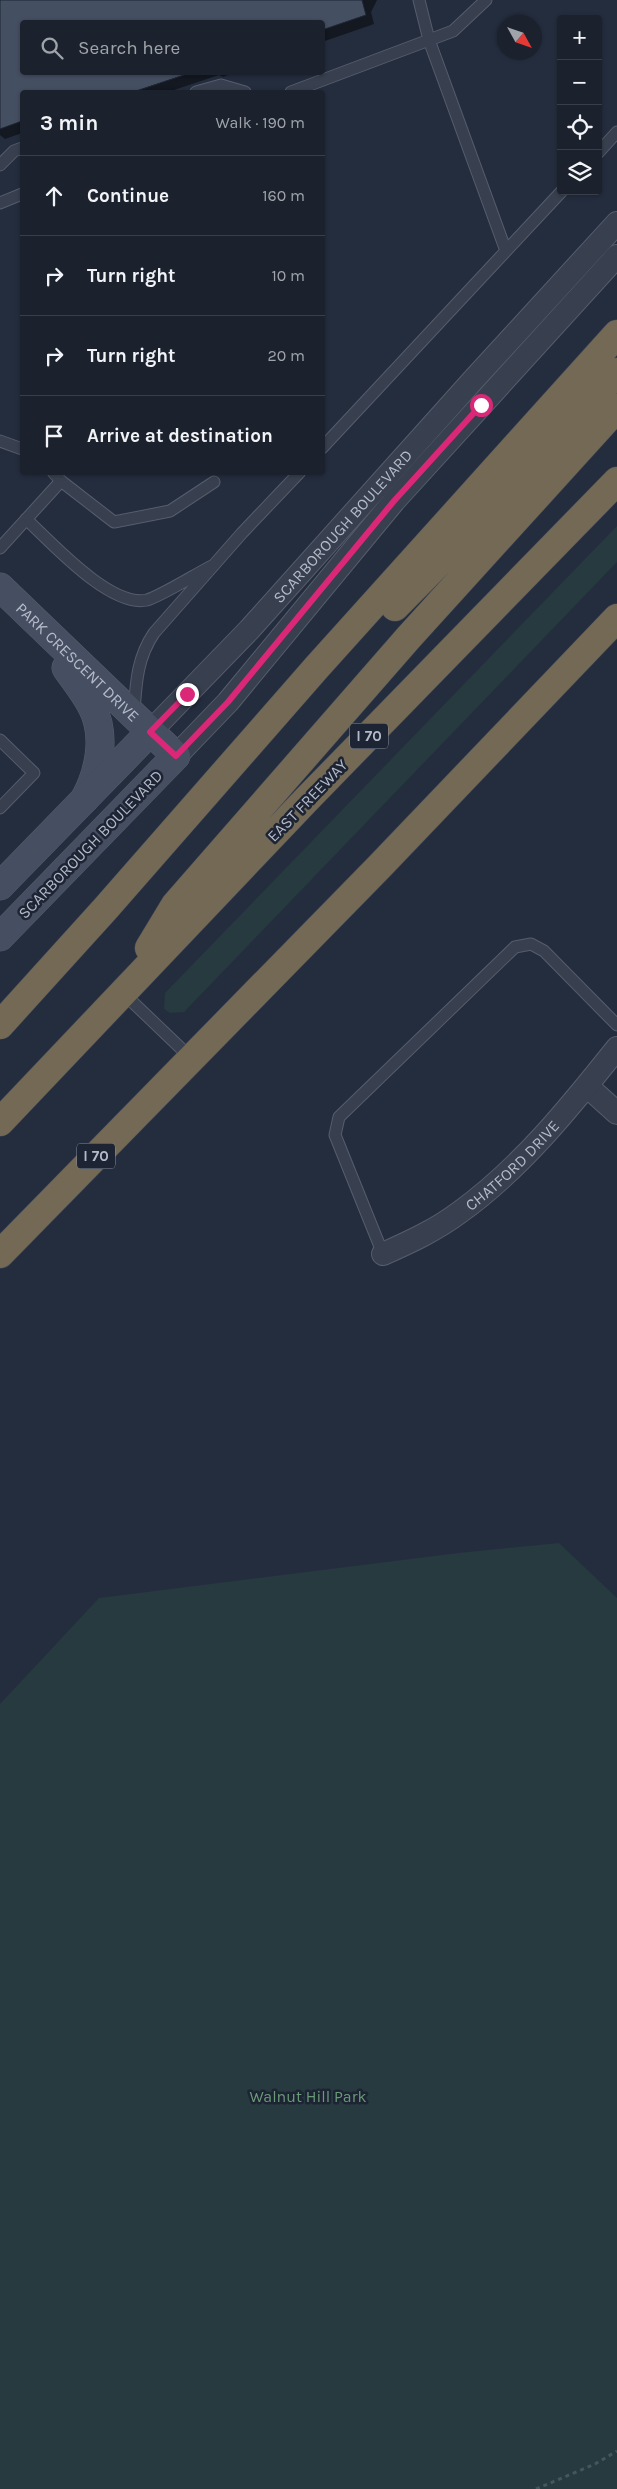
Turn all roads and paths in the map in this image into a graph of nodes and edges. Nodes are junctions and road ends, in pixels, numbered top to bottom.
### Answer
1 (419, 0) edge
2 (486, 0) edge
3 (429, 40) junction
4 (202, 90) edge
5 (240, 90) edge
6 (296, 90) edge
7 (617, 132) edge
8 (20, 149) edge
9 (601, 150) edge
10 (0, 164) edge
11 (20, 195) edge
12 (558, 195) edge
13 (0, 202) edge
14 (617, 223) edge
15 (506, 251) junction
16 (617, 256) edge
17 (617, 334) edge
18 (617, 372) edge
19 (617, 408) edge
20 (0, 441) edge
21 (325, 445) edge
22 (20, 448) edge
23 (297, 475) edge
24 (57, 476) edge
25 (617, 481) edge
26 (214, 482) dead end
27 (26, 519) junction
28 (0, 548) edge
29 (219, 562) junction
30 (9, 596) edge
31 (617, 618) edge
32 (617, 639) edge
33 (142, 724) junction
34 (0, 740) edge
35 (176, 756) junction
36 (84, 800) junction
37 (0, 808) edge
38 (161, 844) junction
39 (379, 867) junction
40 (0, 886) edge
41 (0, 937) edge
42 (122, 992) junction
43 (0, 1025) edge
44 (617, 1025) edge
45 (617, 1048) edge
46 (191, 1058) junction
47 (586, 1086) junction
48 (617, 1114) edge
49 (0, 1122) edge
50 (0, 1254) edge
51 (383, 1254) joint
52 (617, 2451) edge
53 (536, 2489) edge

1 - 3 lane
2 - 3 lane
3 - 6 lane
3 - 15 lane
4 - 5 lane
7 - 9 lane
8 - 10 lane
11 - 13 lane
12 - 15 lane
14 - 33 street, SCARBOROUGH BOULEVARD
15 - 21 lane
16 - 35 street, SCARBOROUGH BOULEVARD
17 - 38 highway
18 - 38 highway
19 - 42 highway
20 - 22 lane
23 - 29 lane
24 - 26 lane
24 - 27 lane
25 - 42 highway, EAST FREEWAY / I 70
27 - 28 lane
27 - 29 lane
29 - 33 lane
30 - 33 street, PARK CRESCENT DRIVE
30 - 36 street
31 - 39 highway, I 70
32 - 39 highway
33 - 35 street, PARK CRESCENT DRIVE
33 - 36 street, SCARBOROUGH BOULEVARD
34 - 37 lane
35 - 41 street, SCARBOROUGH BOULEVARD
36 - 40 street, SCARBOROUGH BOULEVARD
38 - 43 highway
39 - 46 highway, I 70
42 - 46 lane
42 - 49 highway, EAST FREEWAY / I 70
44 - 51 lane
45 - 47 street, CHATFORD DRIVE
46 - 50 highway, I 70
47 - 48 street
47 - 51 street, CHATFORD DRIVE
52 - 53 path

